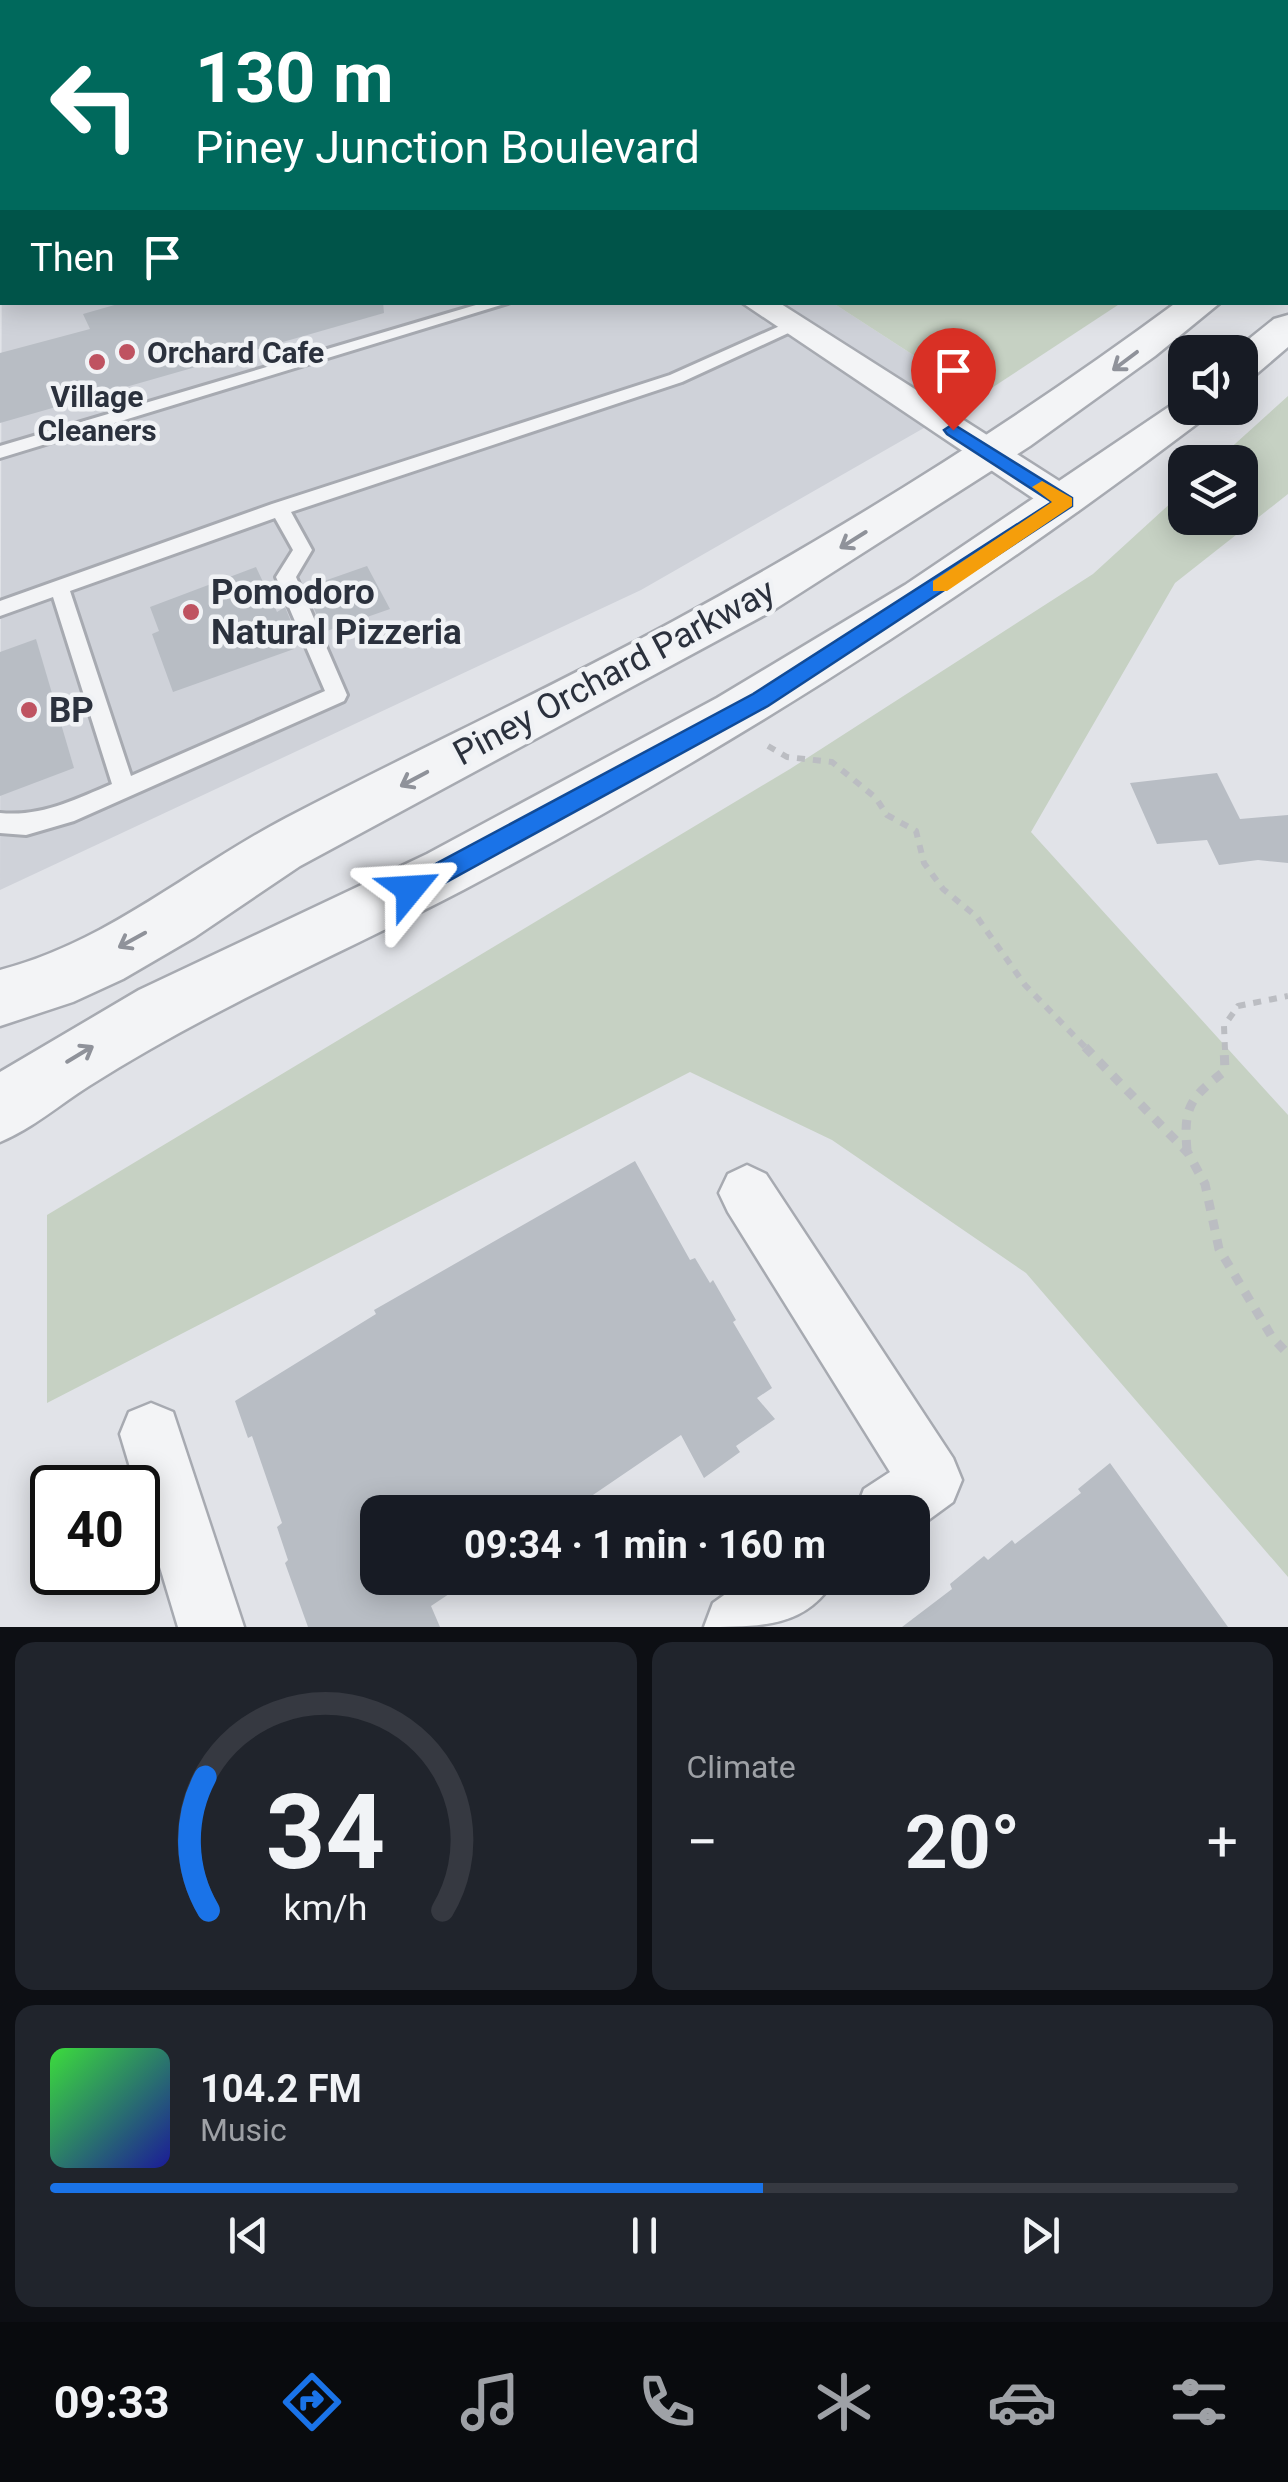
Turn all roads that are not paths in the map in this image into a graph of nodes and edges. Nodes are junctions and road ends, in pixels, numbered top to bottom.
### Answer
1 (494, 305) edge
2 (760, 305) edge
3 (1198, 305) edge
4 (792, 326) junction
5 (1288, 328) edge
6 (1258, 352) edge
7 (1168, 425) edge
8 (0, 452) edge
9 (991, 454) junction
10 (1065, 502) junction
11 (279, 508) junction
12 (59, 587) junction
13 (0, 609) edge
14 (124, 788) junction
15 (0, 823) edge
16 (0, 998) edge
17 (0, 1110) edge
18 (748, 1192) dead end
19 (151, 1434) dead end
20 (910, 1495) edge
21 (779, 1595) edge
22 (211, 1627) edge
23 (736, 1627) edge

1 - 8 lane
2 - 4 street
3 -> 9 street, Piney Orchard Parkway
4 - 9 street
4 - 11 lane
5 - 6 street
7 - 10 street
9 - 10 street
9 -> 16 street, Piney Orchard Parkway
17 -> 10 street
11 - 12 lane
11 - 14 lane
12 - 13 lane
12 - 14 lane
14 - 15 lane
18 - 20 street
19 - 22 street
21 - 23 street

